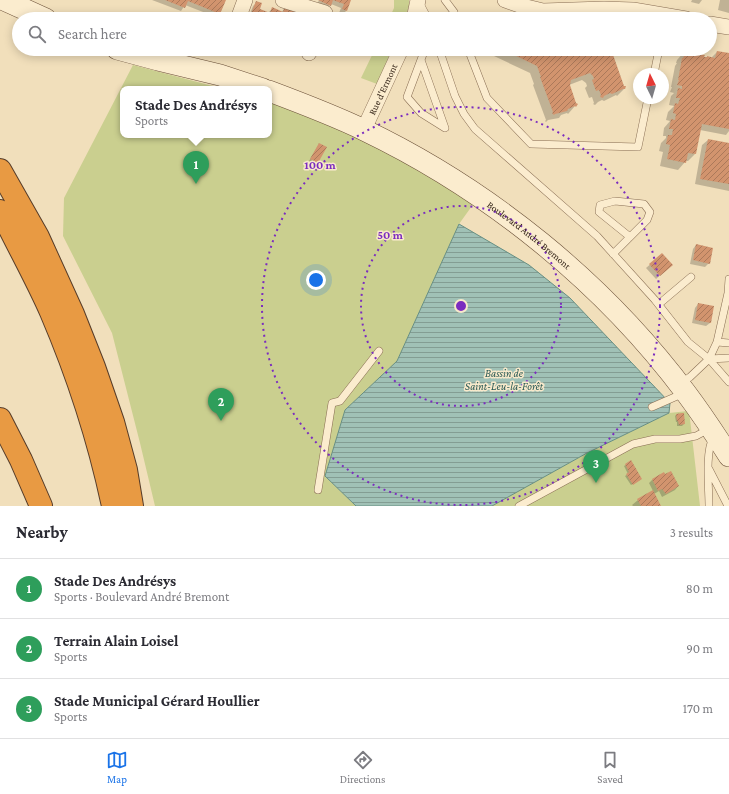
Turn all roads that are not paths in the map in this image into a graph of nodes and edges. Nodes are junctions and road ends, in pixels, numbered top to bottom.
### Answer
1 (4, 0) edge
2 (245, 0) edge
3 (283, 0) edge
4 (418, 0) edge
5 (445, 0) edge
6 (505, 0) edge
7 (31, 12) edge
8 (241, 12) edge
9 (322, 12) edge
10 (415, 12) edge
11 (424, 12) edge
12 (454, 12) edge
13 (643, 12) edge
14 (0, 13) edge
15 (12, 17) edge
16 (717, 25) edge
17 (729, 27) edge
18 (143, 56) edge
19 (398, 56) edge
20 (421, 56) edge
21 (442, 56) edge
22 (471, 56) edge
23 (658, 56) edge
24 (420, 60) junction
25 (655, 68) edge
26 (254, 86) edge
27 (272, 92) edge
28 (647, 104) edge
29 (364, 130) junction
30 (0, 170) edge
31 (0, 211) edge
32 (630, 237) junction
33 (613, 254) junction
34 (692, 277) dead end
35 (729, 279) edge
36 (728, 293) edge
37 (659, 304) junction
38 (717, 342) junction
39 (729, 343) edge
40 (379, 351) dead end
41 (729, 358) edge
42 (709, 359) junction
43 (729, 382) edge
44 (683, 389) junction
45 (652, 408) dead end
46 (0, 419) edge
47 (713, 431) junction
48 (729, 456) edge
49 (708, 467) junction
50 (318, 490) dead end
51 (41, 506) edge
52 (113, 506) edge
53 (132, 506) edge
54 (519, 506) edge
55 (709, 506) edge
56 (728, 506) edge

1 - 7 street
2 - 8 street
3 - 9 street
4 - 10 street
4 - 11 lane
5 - 12 lane
6 - 13 street
14 - 15 street
16 - 17 street
18 - 26 street
19 - 29 street, Rue d'Ermont
20 - 24 lane
21 - 33 lane
22 - 28 lane
23 - 25 lane
24 - 24 lane
27 - 29 street, Boulevard André Bremont
29 - 44 street, Boulevard André Bremont
30 - 53 highway
31 - 52 highway
32 - 32 lane
32 - 33 lane
33 - 37 lane
34 - 37 lane
35 - 36 lane
36 - 38 lane
37 - 42 lane
38 - 39 lane
38 - 42 lane
40 - 50 lane
41 - 42 lane
42 - 43 lane
42 - 44 lane
44 - 45 lane
44 - 47 street, Boulevard André Bremont
46 - 51 highway
47 - 48 street, Boulevard André Bremont
47 - 49 lane
47 - 54 lane
49 - 55 lane
49 - 56 lane

